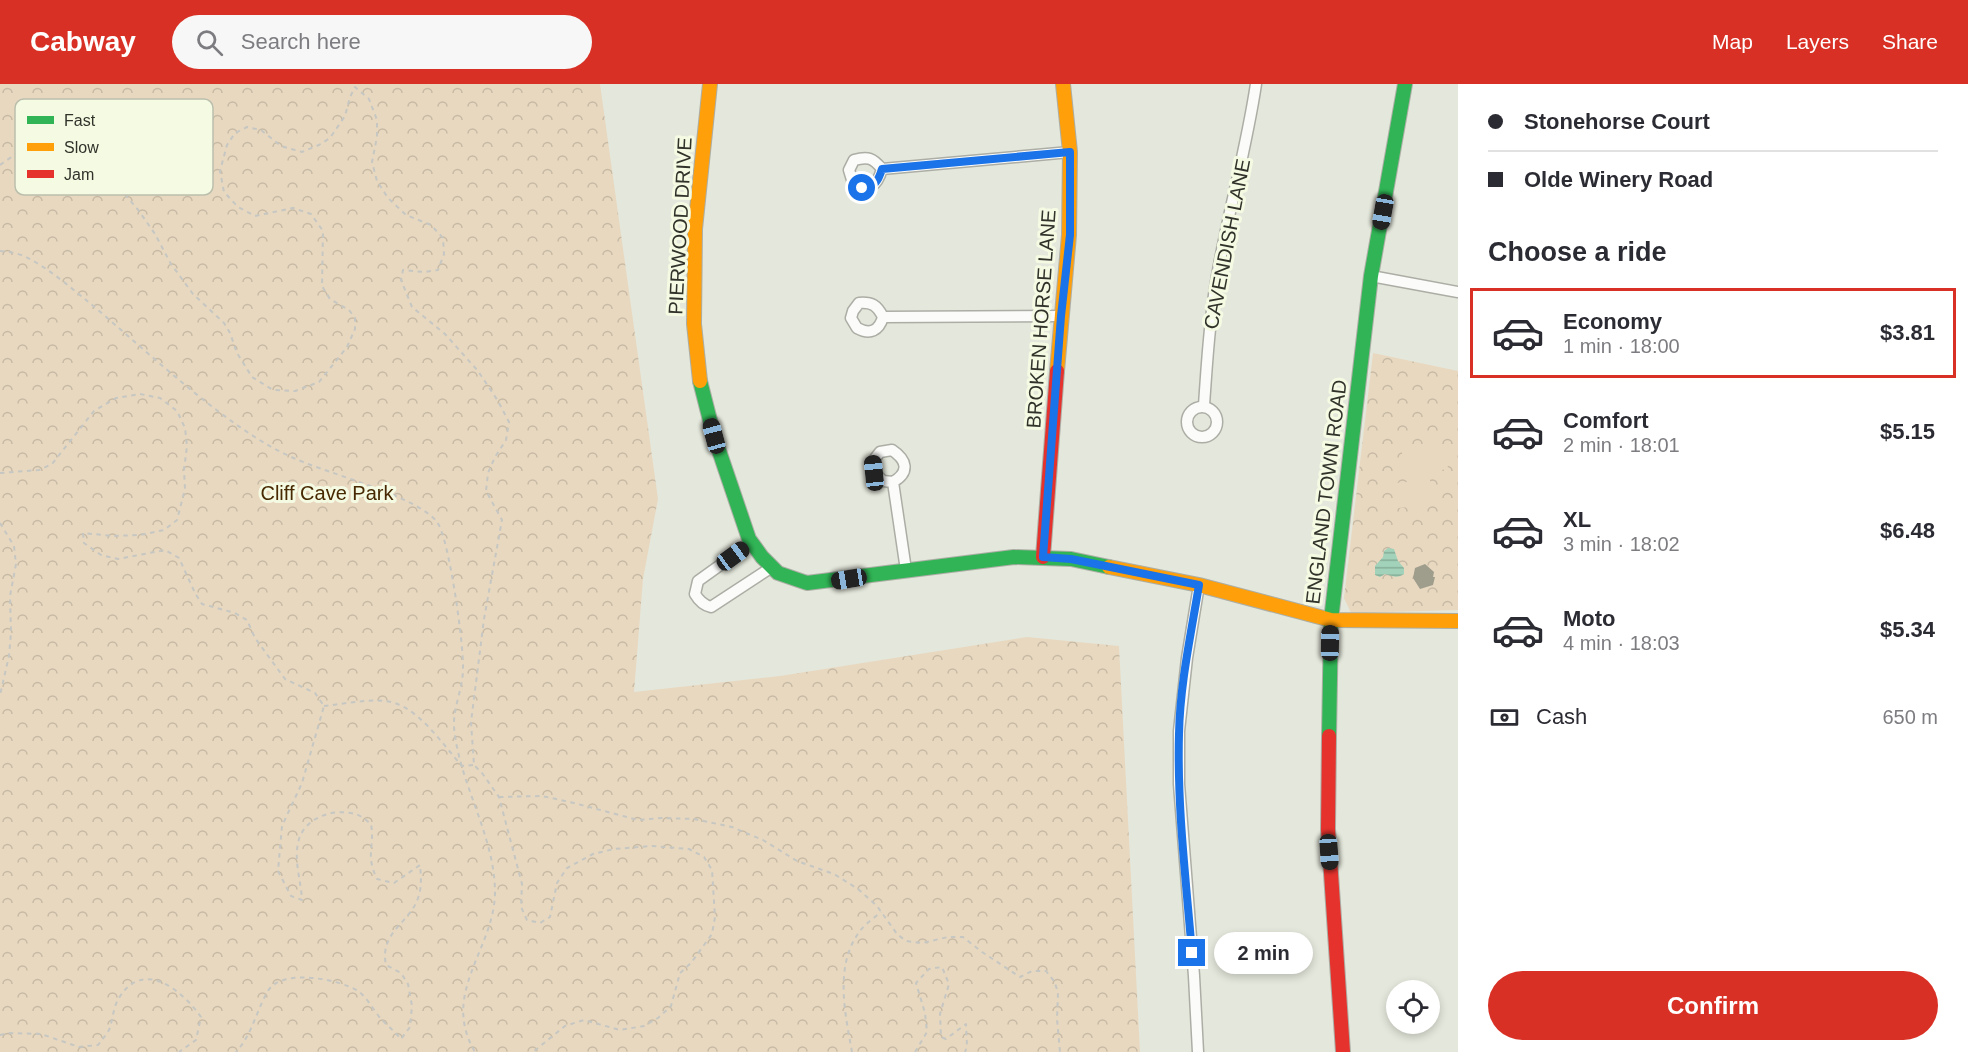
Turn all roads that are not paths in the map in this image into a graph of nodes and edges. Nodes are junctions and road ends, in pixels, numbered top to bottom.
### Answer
1 (710, 84) edge
2 (1063, 84) edge
3 (1256, 84) edge
4 (1405, 84) edge
5 (1070, 152) junction
6 (882, 169) dead end
7 (1371, 276) junction
8 (1458, 292) edge
9 (1061, 316) junction
10 (882, 317) dead end
11 (1204, 405) dead end
12 (893, 482) dead end
13 (751, 543) junction
14 (1043, 557) junction
15 (772, 567) junction
16 (906, 570) junction
17 (1199, 585) junction
18 (1330, 620) junction
19 (1458, 621) edge
20 (1198, 1052) edge
21 (1343, 1052) edge

1 - 13 street, PIERWOOD DRIVE
2 - 5 street, BROKEN HORSE LANE
3 - 11 street, CAVENDISH LANE
4 - 7 street, ENGLAND TOWN ROAD
5 - 6 street
5 - 9 street, BROKEN HORSE LANE
7 - 8 street
7 - 18 street, ENGLAND TOWN ROAD
9 - 10 street
9 - 14 street, BROKEN HORSE LANE
12 - 16 street
13 - 15 street, PIERWOOD DRIVE
13 - 15 street
14 - 16 street, PIERWOOD DRIVE
14 - 17 street, PIERWOOD DRIVE
15 - 16 street, PIERWOOD DRIVE
17 - 18 street, PIERWOOD DRIVE
17 - 20 street
18 - 19 street, PIERWOOD DRIVE
18 - 21 street, ENGLAND TOWN ROAD

